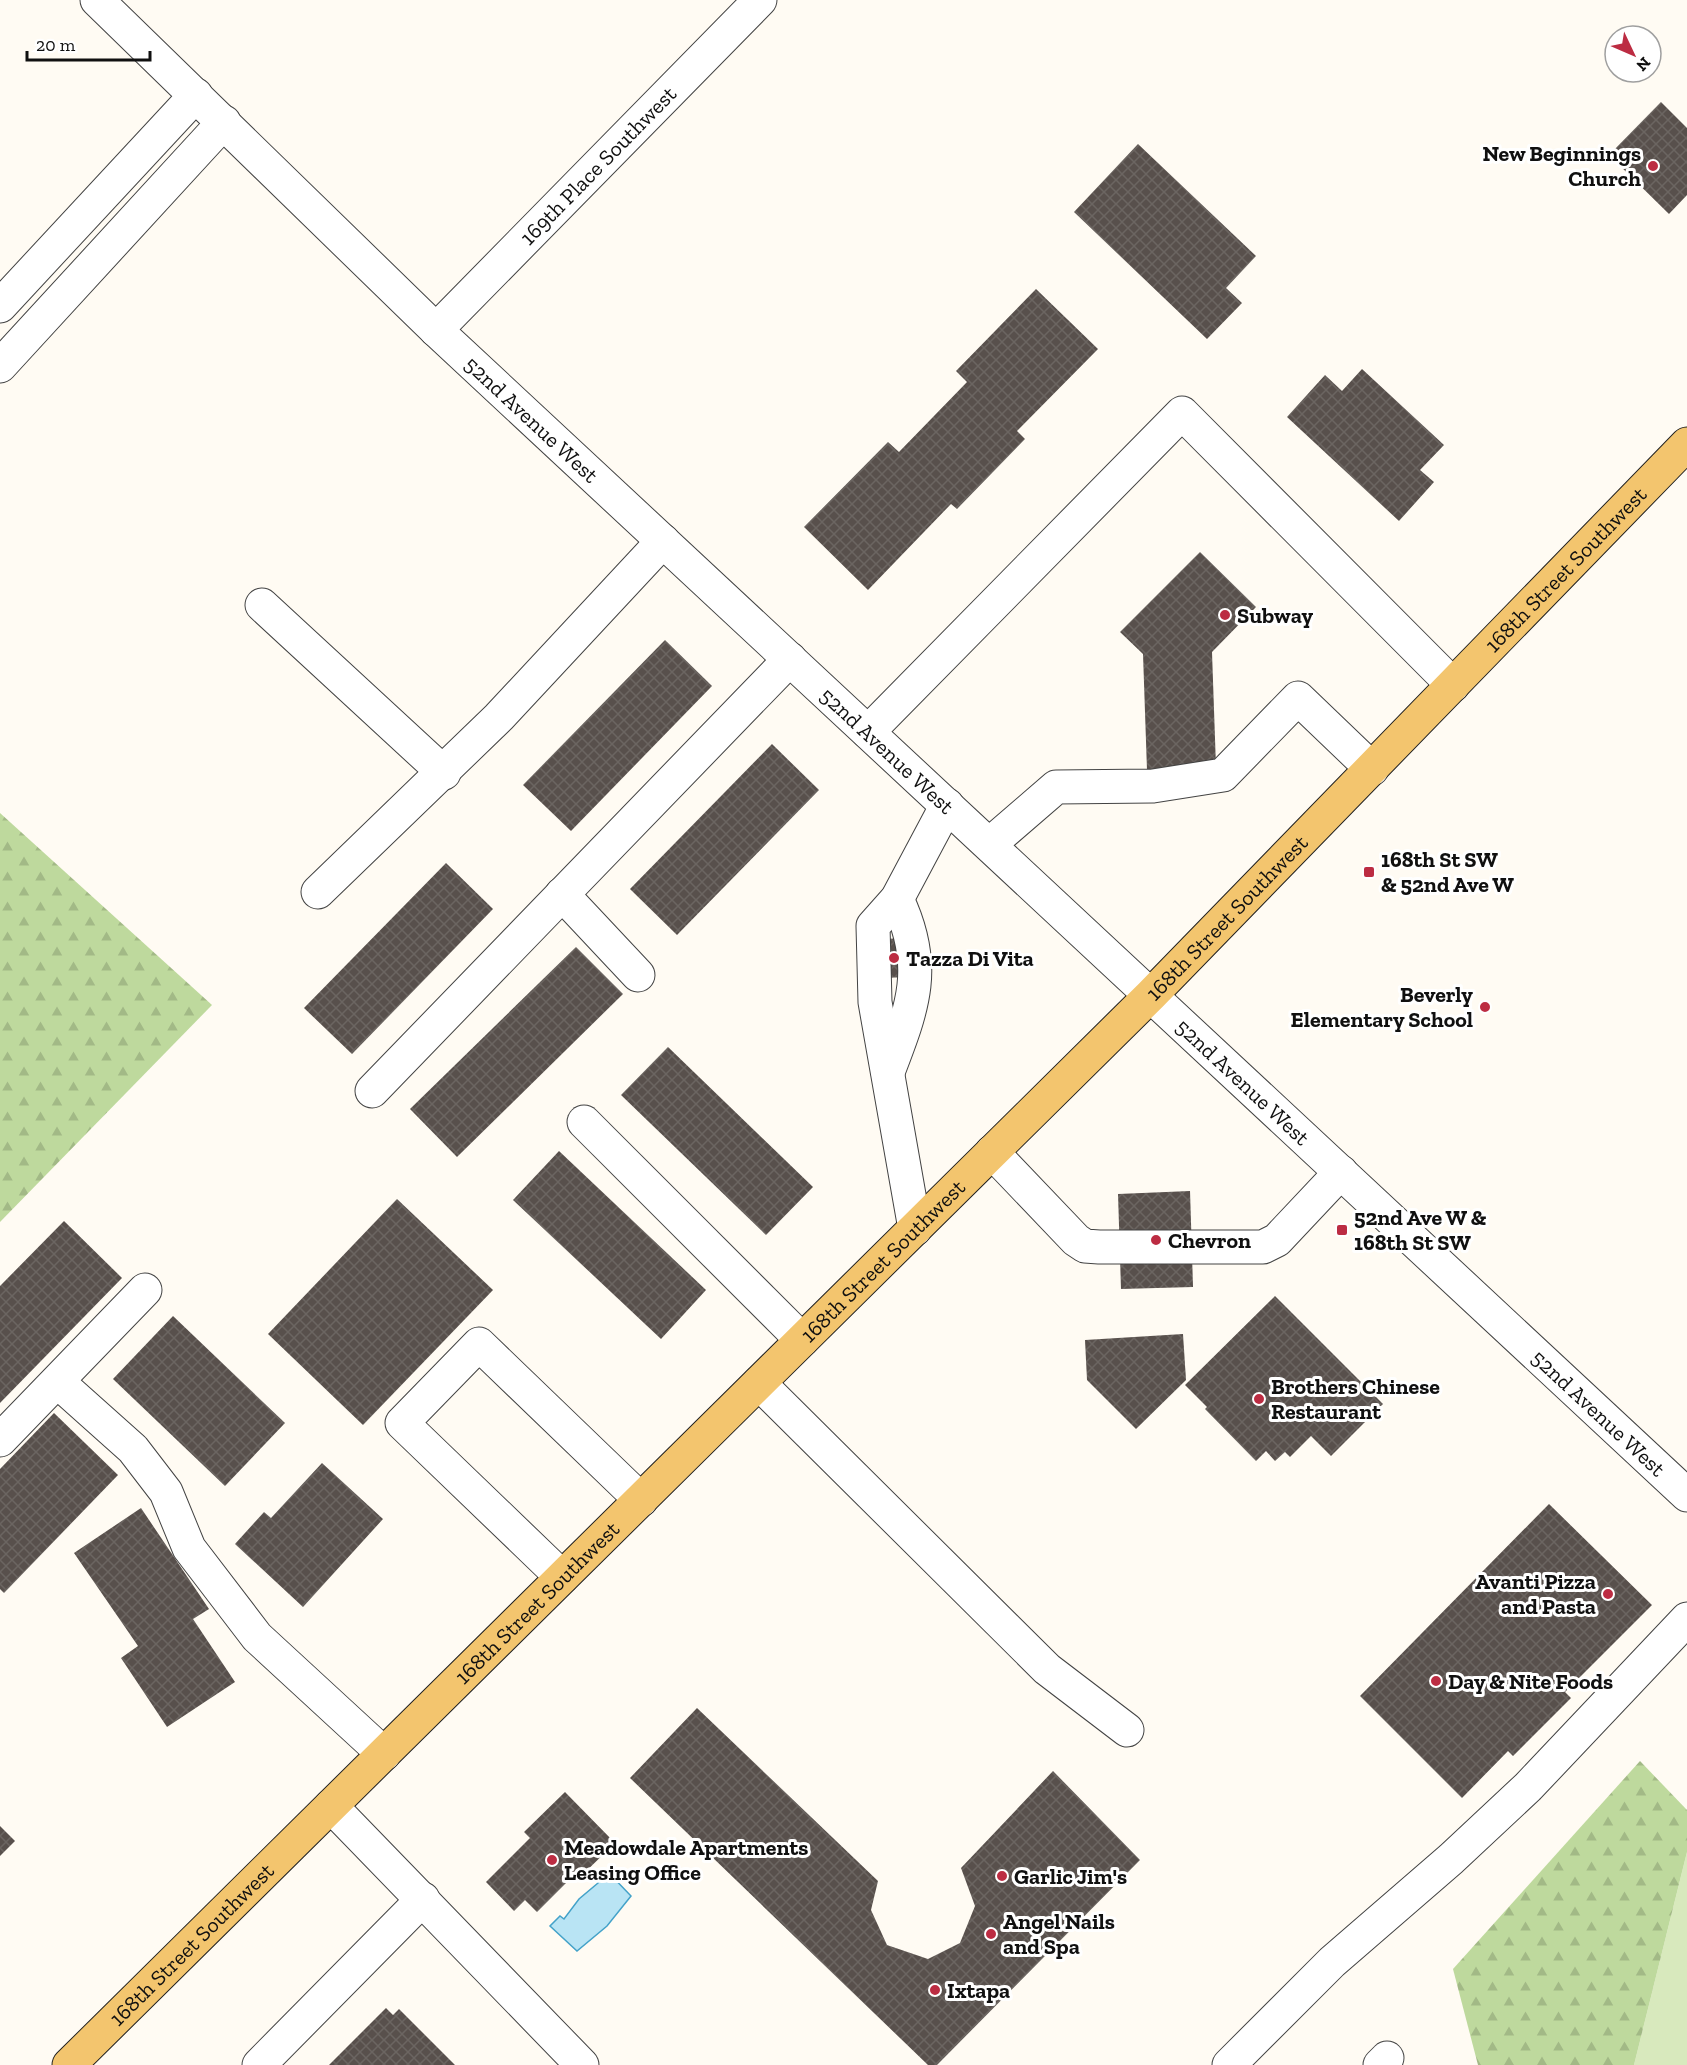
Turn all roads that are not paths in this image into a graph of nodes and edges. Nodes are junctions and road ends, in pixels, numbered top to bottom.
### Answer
1 (97, 0) edge
2 (760, 0) edge
3 (196, 96) junction
4 (224, 122) junction
5 (0, 306) edge
6 (436, 330) junction
7 (0, 366) edge
8 (1687, 444) edge
9 (663, 541) junction
10 (262, 605) dead end
11 (790, 659) junction
12 (1453, 685) junction
13 (868, 732) junction
14 (1372, 768) junction
15 (444, 773) junction
16 (947, 805) junction
17 (990, 844) junction
18 (318, 892) dead end
19 (562, 894) junction
20 (638, 975) dead end
21 (1151, 995) junction
22 (372, 1091) dead end
23 (584, 1122) dead end
24 (992, 1152) junction
25 (1341, 1172) junction
26 (915, 1229) junction
27 (145, 1290) dead end
28 (802, 1340) junction
29 (58, 1382) junction
30 (759, 1383) junction
31 (0, 1440) edge
32 (1687, 1494) edge
33 (641, 1500) junction
34 (562, 1577) junction
35 (1687, 1619) edge
36 (1127, 1730) dead end
37 (384, 1754) junction
38 (331, 1806) junction
39 (423, 1899) junction
40 (69, 2065) edge
41 (259, 2065) edge
42 (582, 2065) edge
43 (1229, 2065) edge

1 - 3 street, 52nd Avenue West
2 - 6 street, 169th Place Southwest
3 - 4 street, 52nd Avenue West
3 - 5 street
4 - 6 street, 52nd Avenue West
4 - 7 street
6 - 9 street, 52nd Avenue West
8 - 12 main road, 168th Street Southwest
9 - 11 street, 52nd Avenue West
9 - 15 street
10 - 15 street
11 - 13 street, 52nd Avenue West
11 - 19 street
12 - 13 street
12 - 14 main road, 168th Street Southwest
13 - 16 street, 52nd Avenue West
14 - 17 street
14 - 21 main road, 168th Street Southwest
15 - 18 street
16 - 17 street, 52nd Avenue West
16 - 26 street
17 - 21 street, 52nd Avenue West
19 - 20 street
19 - 22 street
21 - 24 main road, 168th Street Southwest
21 - 25 street, 52nd Avenue West
23 - 28 street
24 - 25 street
24 - 26 main road, 168th Street Southwest
25 - 32 street, 52nd Avenue West
26 - 28 main road, 168th Street Southwest
27 - 29 street
28 - 30 main road, 168th Street Southwest
29 - 31 street
29 - 37 street
30 - 33 main road, 168th Street Southwest
30 - 36 street
33 - 34 main road, 168th Street Southwest
33 - 34 street
34 - 37 main road, 168th Street Southwest
35 - 43 street
37 - 38 main road, 168th Street Southwest
38 - 39 street
38 - 40 main road, 168th Street Southwest
39 - 41 street
39 - 42 street

